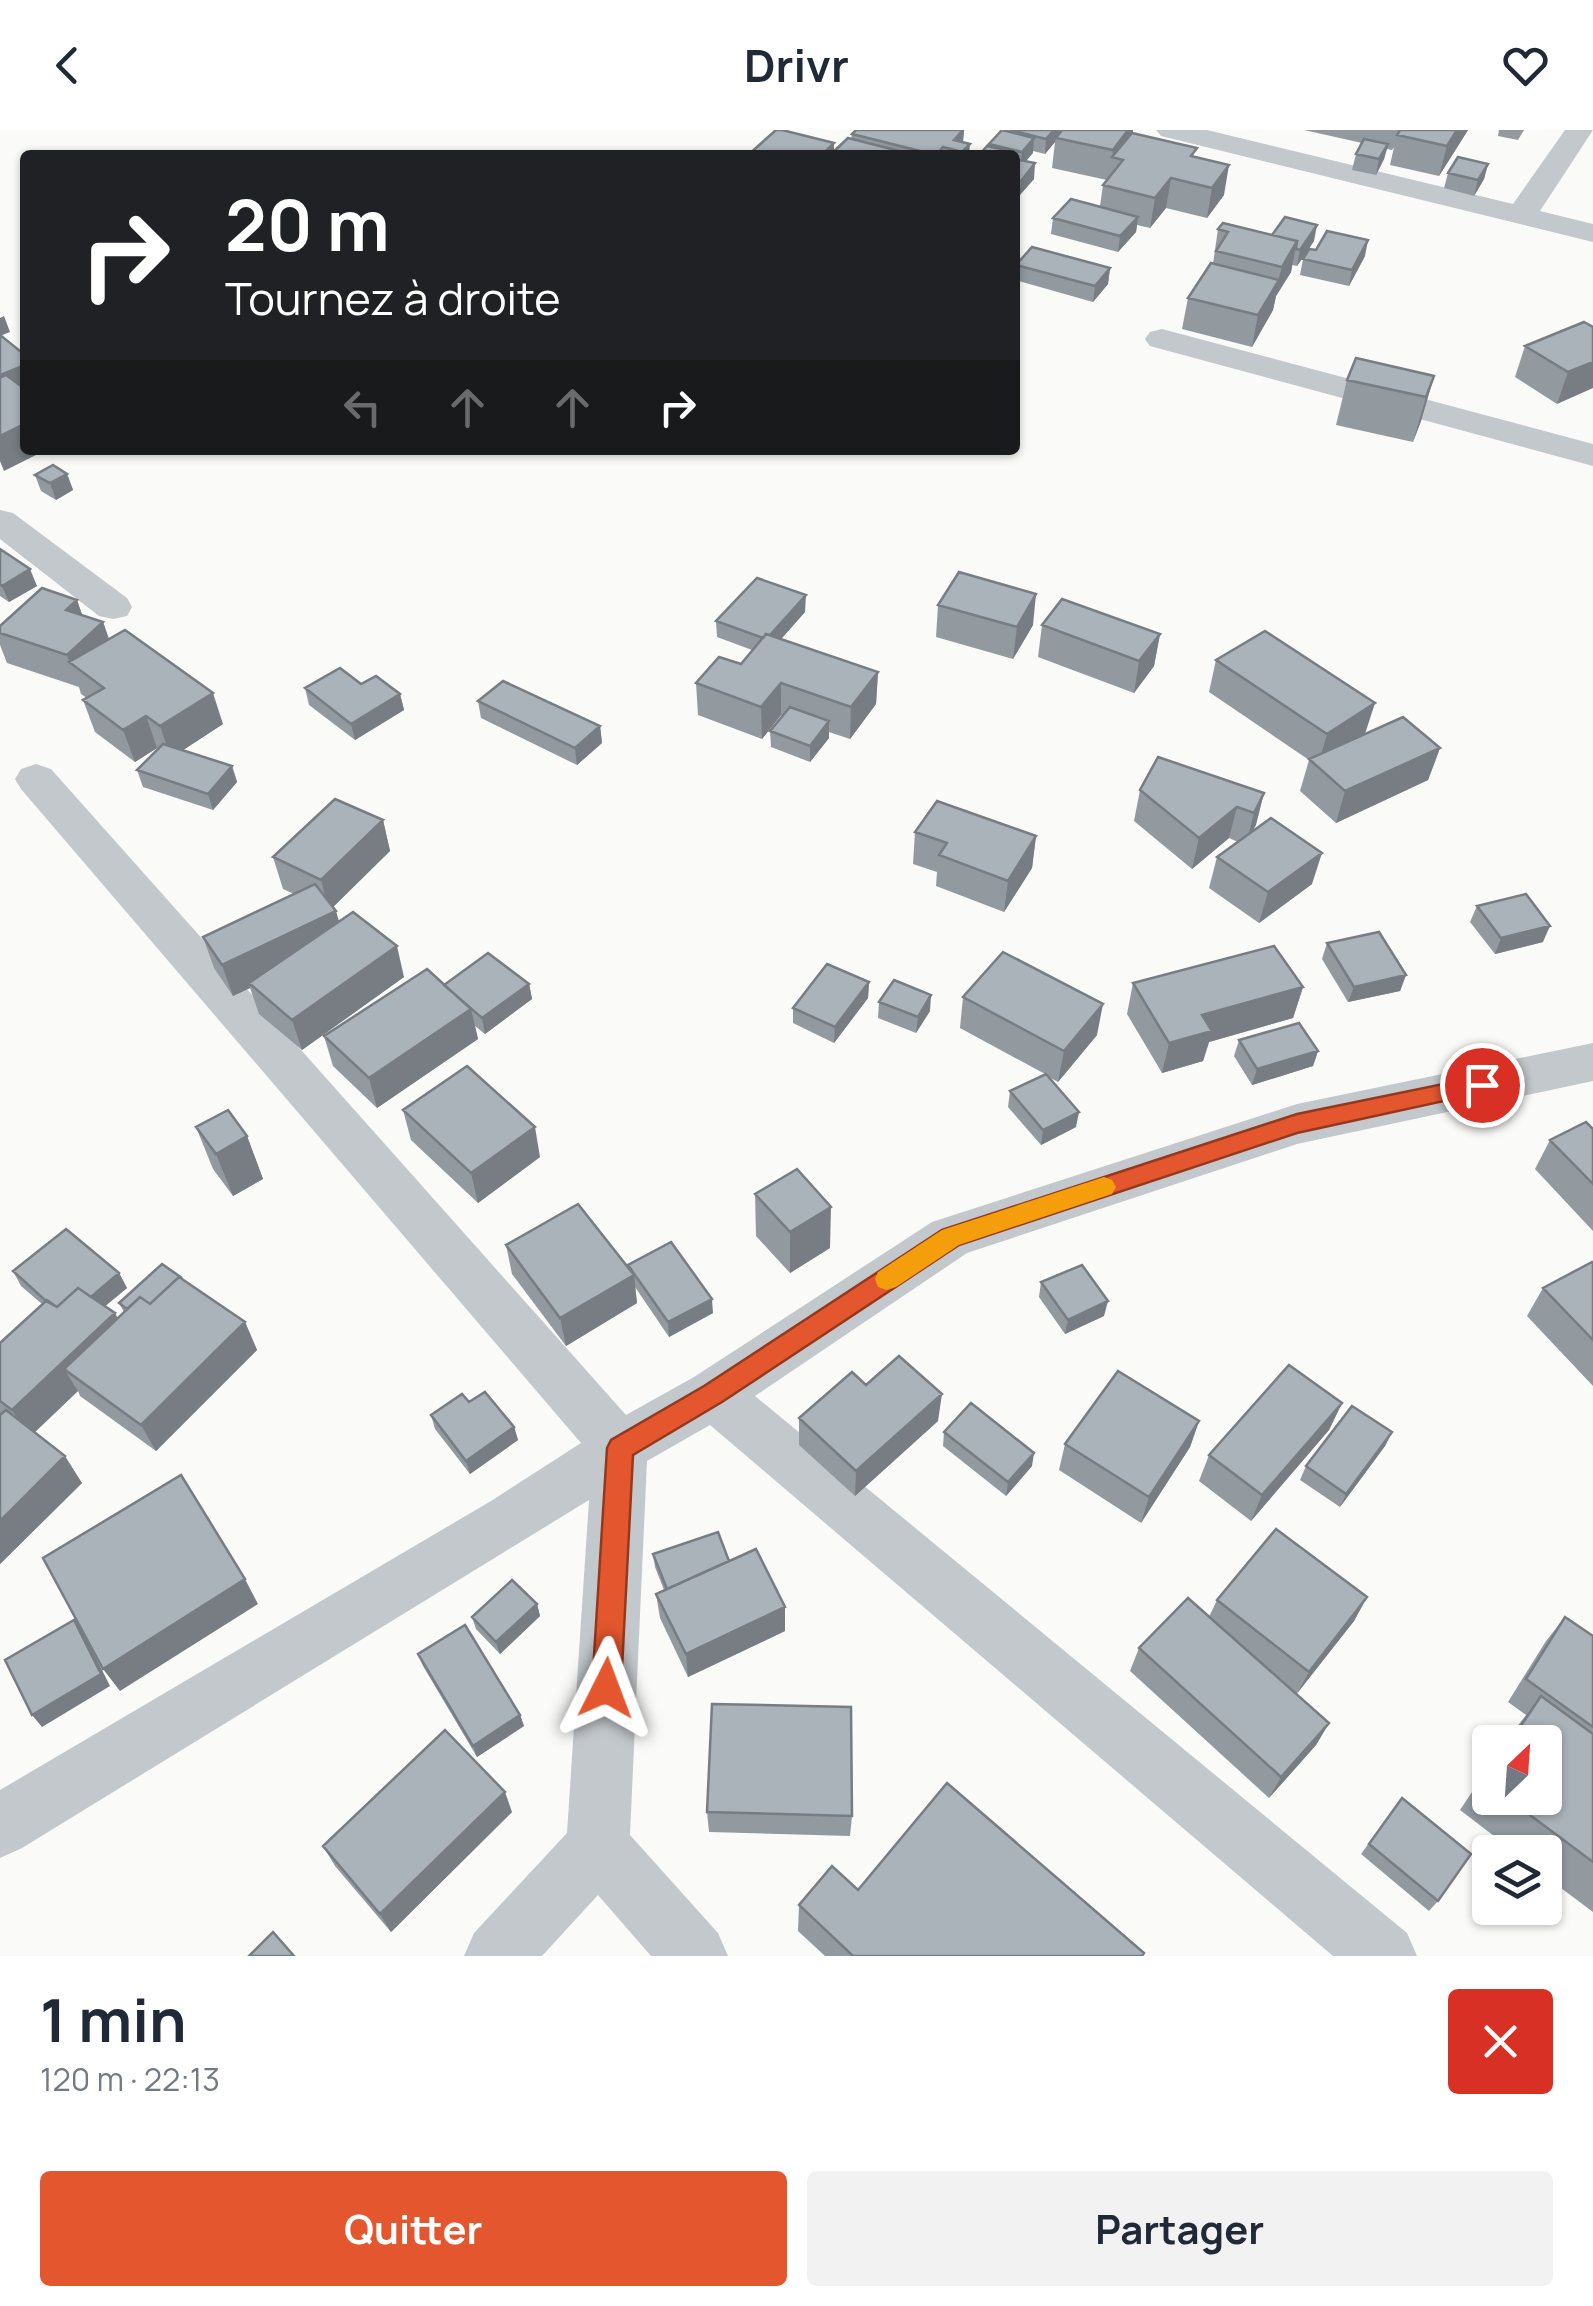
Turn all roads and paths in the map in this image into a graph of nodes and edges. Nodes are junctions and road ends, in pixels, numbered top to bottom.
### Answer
1 (1171, 130) edge
2 (1580, 130) edge
3 (1522, 214) junction
4 (1593, 233) edge
5 (1162, 339) dead end
6 (1593, 456) edge
7 (0, 521) edge
8 (113, 607) dead end
9 (36, 779) dead end
10 (1593, 1062) edge
11 (713, 1394) junction
12 (620, 1448) junction
13 (0, 1826) edge
14 (598, 1847) junction
15 (497, 1956) edge
16 (695, 1956) edge
17 (1384, 1956) edge

1 - 3 street
2 - 3 street
3 - 4 street
5 - 6 street
7 - 8 street
9 - 12 street
10 - 11 street
11 - 12 street
11 - 17 street
12 - 13 street
12 - 14 street
14 - 15 street
14 - 16 street

